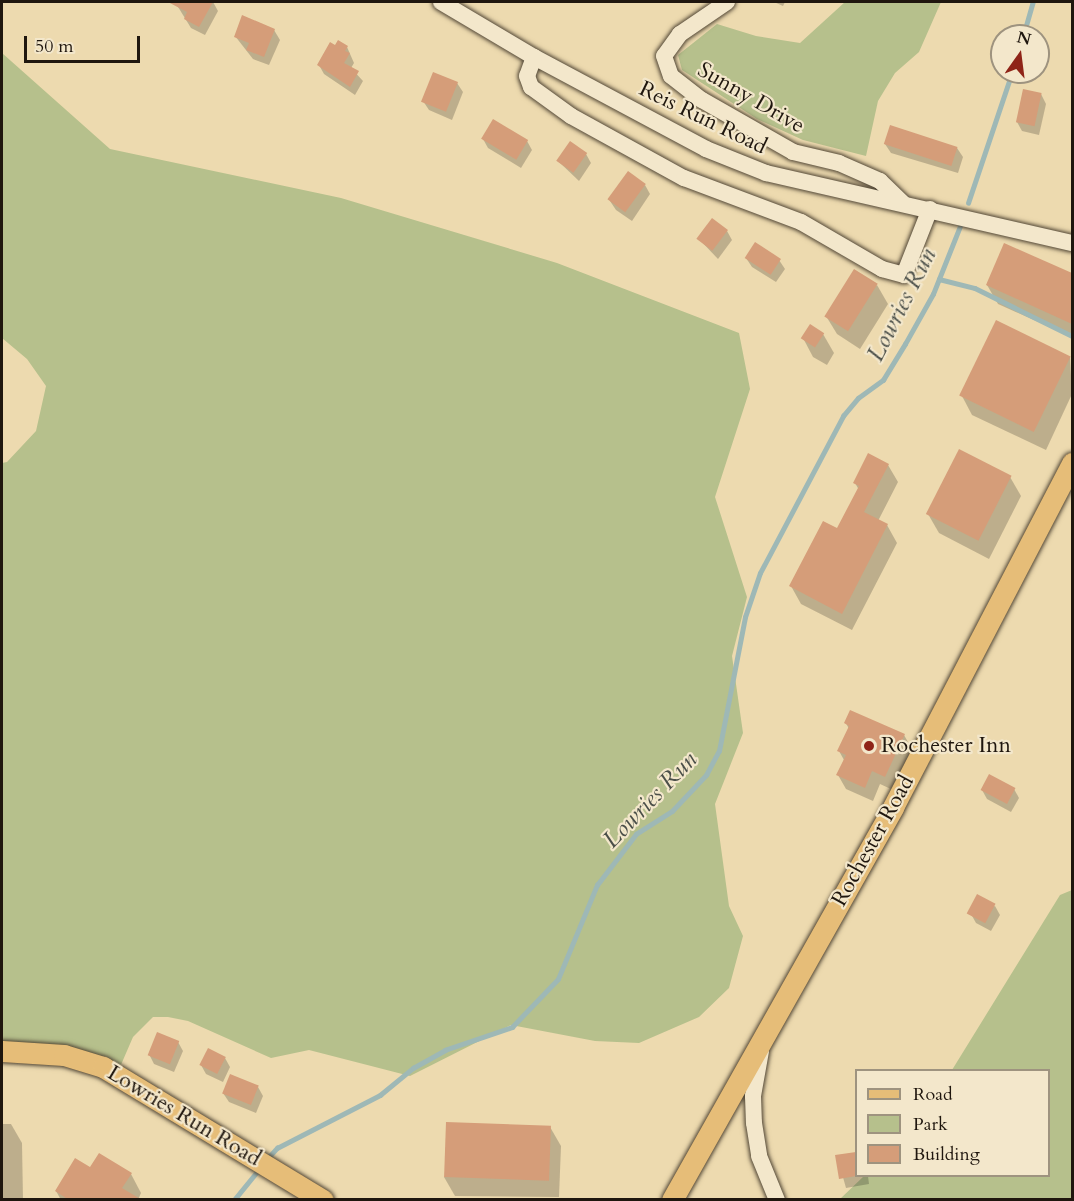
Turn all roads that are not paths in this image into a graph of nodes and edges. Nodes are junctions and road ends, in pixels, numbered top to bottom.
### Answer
1 (441, 2) edge
2 (727, 2) edge
3 (534, 57) junction
4 (903, 203) junction
5 (930, 209) junction
6 (1072, 243) edge
7 (1072, 463) edge
8 (767, 1030) junction
9 (2, 1051) edge
10 (323, 1200) edge
11 (672, 1200) edge
12 (777, 1200) edge

1 - 3 street, Reis Run Road
2 - 4 street, Sunny Drive
3 - 4 street, Reis Run Road
3 - 5 street
4 - 5 street, Reis Run Road
5 - 6 street, Reis Run Road
7 - 8 main road, Rochester Road
8 - 11 main road
8 - 12 street, Rochester Road
9 - 10 main road, Lowries Run Road

